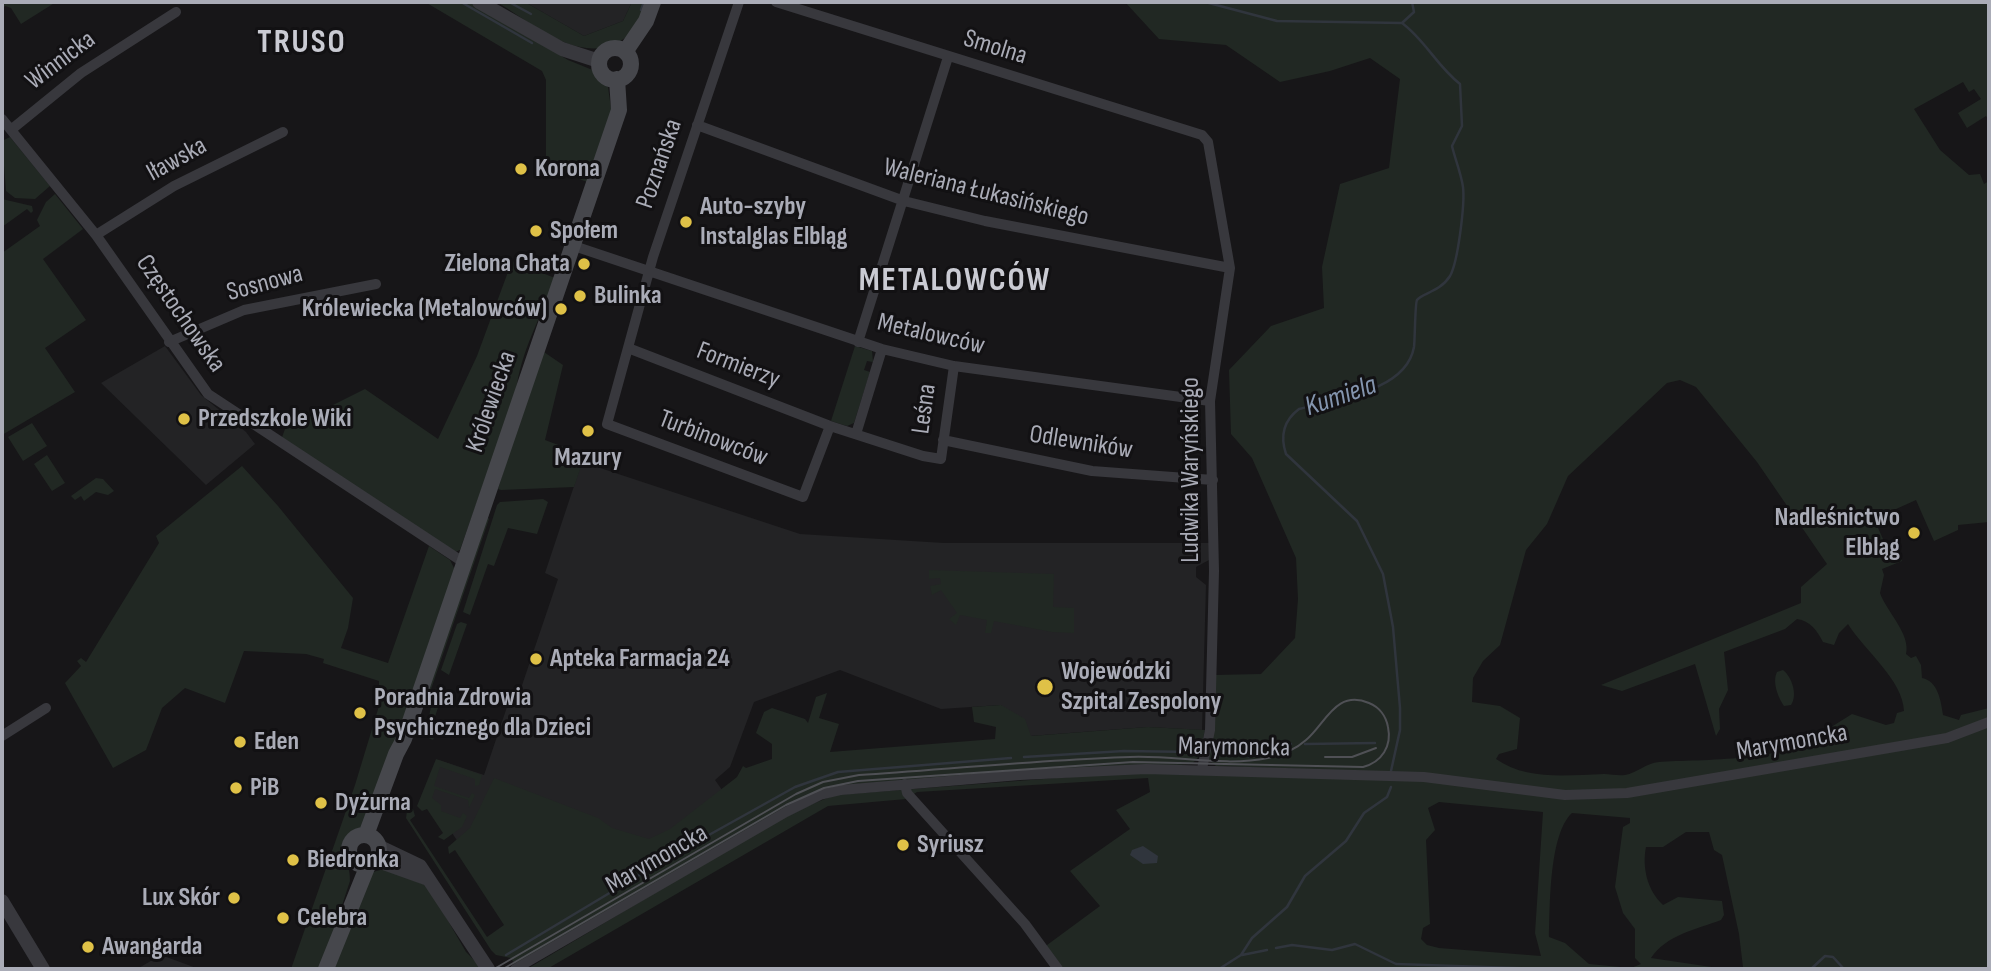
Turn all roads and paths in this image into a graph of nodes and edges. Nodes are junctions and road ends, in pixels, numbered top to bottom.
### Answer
1 (479, 2) edge
2 (653, 2) edge
3 (739, 2) edge
4 (776, 2) edge
5 (176, 12) dead end
6 (625, 52) junction
7 (948, 57) junction
8 (599, 61) junction
9 (617, 79) junction
10 (2, 119) edge
11 (697, 125) junction
12 (12, 129) junction
13 (283, 132) dead end
14 (1202, 135) joint
15 (904, 201) junction
16 (96, 234) junction
17 (571, 245) junction
18 (1230, 268) junction
19 (649, 271) junction
20 (376, 284) dead end
21 (169, 342) junction
22 (858, 342) junction
23 (628, 348) junction
24 (882, 349) junction
25 (954, 366) junction
26 (1210, 401) junction
27 (607, 424) joint
28 (831, 426) junction
29 (856, 434) junction
30 (943, 440) junction
31 (941, 459) joint
32 (1213, 480) junction
33 (463, 562) junction
34 (46, 708) dead end
35 (1989, 722) edge
36 (2, 736) edge
37 (1202, 769) junction
38 (905, 784) junction
39 (370, 851) junction
40 (2, 901) edge
41 (43, 969) edge
42 (326, 969) edge
43 (488, 969) edge
44 (515, 969) edge
45 (1058, 969) edge

1 - 8 street
2 - 6 main road
3 - 11 street, Poznańska
4 - 7 street, Smolna
5 - 12 street, Winnicka
6 - 8 main road
6 - 9 main road
7 - 14 street, Smolna
7 - 15 street
8 - 9 main road
9 - 17 main road, Królewiecka
10 - 12 street, Częstochowska
11 - 15 street, Waleriana Łukasińskiego
11 - 19 street, Poznańska
12 - 16 street, Częstochowska
13 - 16 street, Iławska
14 - 18 street, Ludwika Waryńskiego
15 - 18 street, Waleriana Łukasińskiego
15 - 22 street
16 - 21 street, Częstochowska
17 - 19 street, Metalowców
17 - 33 main road, Królewiecka
18 - 26 street, Ludwika Waryńskiego
19 - 22 street, Metalowców
19 - 23 street, Poznańska
20 - 21 street, Sosnowa
21 - 33 street, Częstochowska
22 - 24 street, Metalowców
23 - 27 street, Poznańska
23 - 28 street, Formierzy
24 - 25 street, Metalowców
24 - 29 street
25 - 26 street, Metalowców
25 - 30 street, Leśna
26 - 32 street, Ludwika Waryńskiego
27 - 28 street, Turbinowców
28 - 29 street, Formierzy
29 - 31 street, Formierzy
30 - 31 street, Leśna
30 - 32 street, Odlewników
32 - 37 street, Ludwika Waryńskiego
33 - 39 main road, Królewiecka
34 - 36 street
35 - 37 street, Marymoncka
37 - 38 street, Marymoncka
38 - 44 street, Marymoncka
38 - 45 street
39 - 42 main road, Królewiecka
39 - 43 street
40 - 41 street

